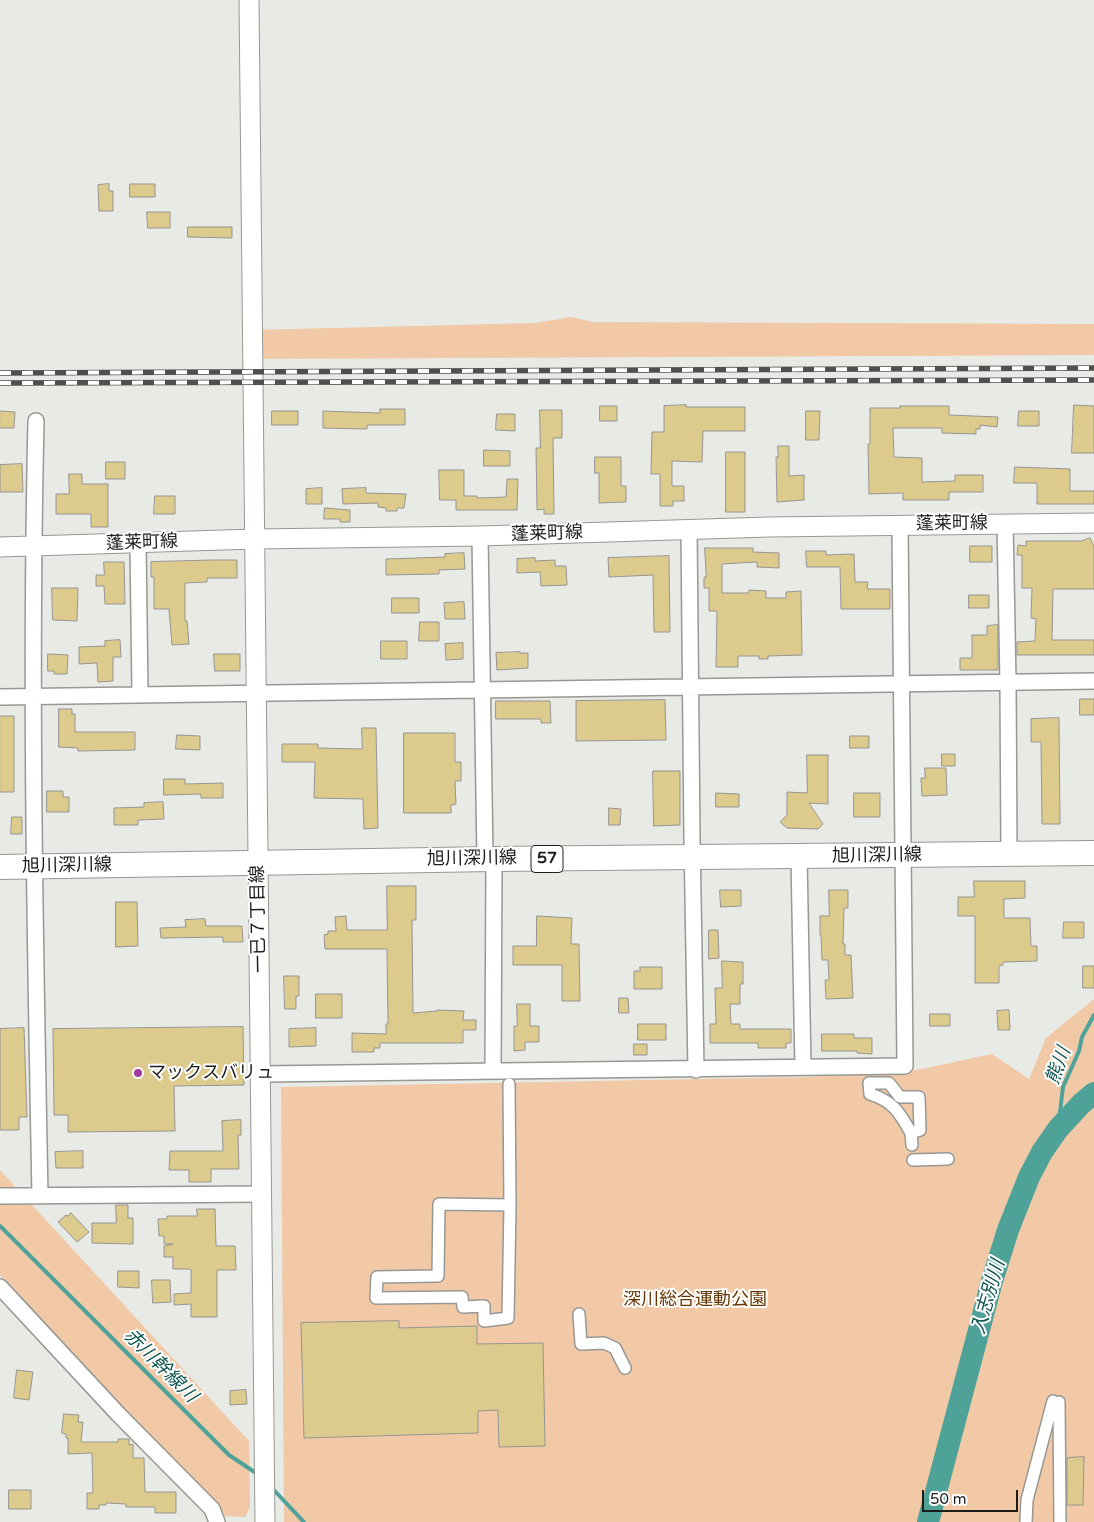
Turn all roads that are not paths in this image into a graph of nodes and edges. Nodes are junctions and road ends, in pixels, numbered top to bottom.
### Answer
1 (248, 0) edge
2 (36, 421) dead end
3 (1005, 523) junction
4 (1094, 523) edge
5 (900, 524) junction
6 (689, 529) junction
7 (480, 536) junction
8 (256, 539) junction
9 (138, 543) junction
10 (0, 547) edge
11 (33, 547) junction
12 (1094, 681) edge
13 (1008, 682) junction
14 (902, 684) junction
15 (690, 687) junction
16 (482, 690) junction
17 (257, 693) junction
18 (140, 695) junction
19 (0, 697) edge
20 (34, 697) junction
21 (1094, 853) edge
22 (1009, 854) junction
23 (903, 855) junction
24 (799, 857) junction
25 (692, 858) junction
26 (489, 859) junction
27 (258, 862) junction
28 (0, 867) edge
29 (34, 867) junction
30 (803, 1066) junction
31 (696, 1070) junction
32 (493, 1071) junction
33 (261, 1074) junction
34 (509, 1084) dead end
35 (911, 1133) junction
36 (912, 1146) dead end
37 (948, 1159) dead end
38 (913, 1160) dead end
39 (262, 1194) junction
40 (0, 1196) edge
41 (40, 1196) junction
42 (510, 1205) junction
43 (0, 1287) edge
44 (579, 1314) dead end
45 (625, 1368) dead end
46 (217, 1522) edge
47 (265, 1522) edge
48 (1026, 1522) edge
49 (1060, 1522) edge

1 - 8 street, 一已７丁目線
2 - 11 street
3 - 4 street, 蓬莱町線
3 - 5 street, 蓬莱町線
3 - 13 street
5 - 6 street, 蓬莱町線
5 - 14 street
6 - 7 street, 蓬莱町線
6 - 15 street
7 - 8 street, 蓬莱町線
7 - 16 street
8 - 9 street, 蓬莱町線
8 - 17 street, 一已７丁目線
9 - 11 street, 蓬莱町線
9 - 18 street
10 - 11 street, 蓬莱町線
11 - 20 street
12 - 13 street
13 - 14 street
13 - 22 street
14 - 15 street
14 - 23 street
15 - 16 street
15 - 25 street
16 - 17 street
16 - 26 street
17 - 18 street
17 - 27 street, 一已７丁目線
18 - 20 street
19 - 20 street
20 - 29 street
21 - 22 main road, 旭川深川線 / 57
22 - 23 main road, 旭川深川線 / 57
23 - 24 main road, 旭川深川線 / 57
23 - 30 street
24 - 25 main road, 旭川深川線 / 57
24 - 30 street
25 - 26 main road, 旭川深川線 / 57
25 - 31 street
26 - 27 main road, 旭川深川線 / 57
26 - 32 street
27 - 29 main road, 旭川深川線 / 57
27 - 33 street, 一已７丁目線
28 - 29 main road, 旭川深川線 / 57
29 - 41 street
30 - 31 street
31 - 32 street
32 - 33 street
33 - 39 street, 一已７丁目線
34 - 42 street
35 - 35 street
35 - 36 street
37 - 38 street
39 - 41 street
39 - 47 street, 一已７丁目線
40 - 41 street
42 - 42 street
43 - 46 street
44 - 45 street
48 - 49 street

